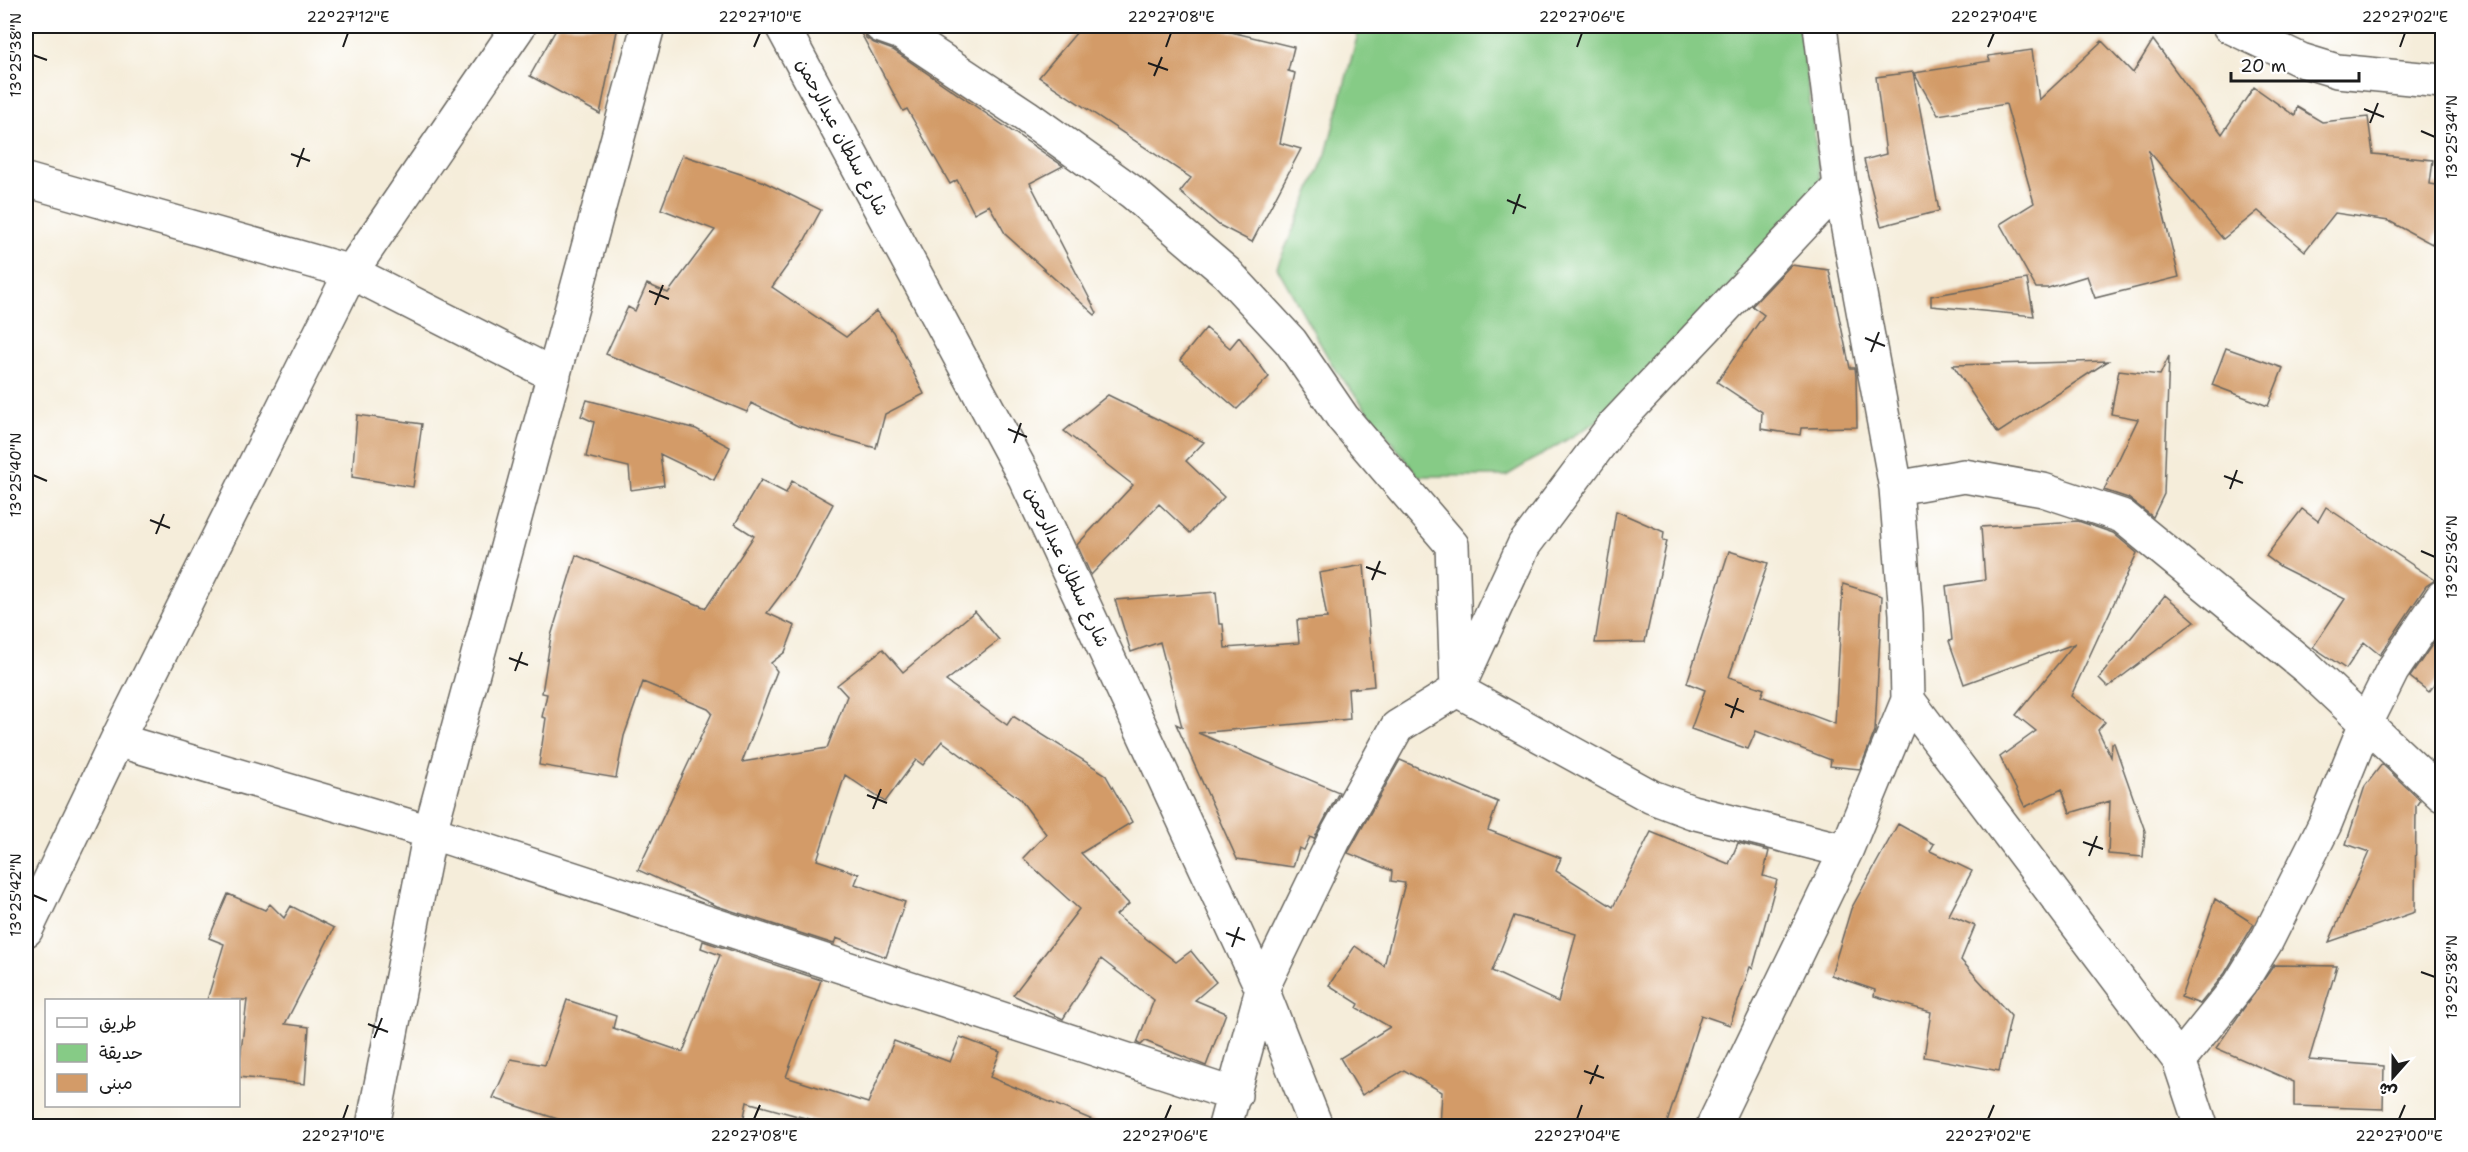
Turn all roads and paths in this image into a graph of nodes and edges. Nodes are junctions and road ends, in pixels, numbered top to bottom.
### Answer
1 (519, 26) edge
2 (648, 26) edge
3 (782, 26) edge
4 (881, 26) edge
5 (1820, 26) edge
6 (2229, 26) edge
7 (2442, 81) edge
8 (26, 180) edge
9 (1840, 186) junction
10 (351, 272) junction
11 (554, 375) junction
12 (1896, 488) junction
13 (2442, 597) edge
14 (1457, 690) junction
15 (1908, 700) junction
16 (2366, 723) junction
17 (117, 740) junction
18 (2442, 795) edge
19 (430, 832) junction
20 (1846, 851) junction
21 (26, 930) edge
22 (1262, 989) junction
23 (2180, 1059) junction
24 (1235, 1095) junction
25 (373, 1126) edge
26 (1225, 1126) edge
27 (1316, 1126) edge
28 (1713, 1126) edge
29 (2201, 1126) edge

1 - 10 street
2 - 11 street
3 - 22 street, شارع سلطان عبدالرحمن
4 - 14 street
5 - 9 street
6 - 7 street
8 - 10 street
9 - 12 street
9 - 14 street
10 - 11 street
10 - 17 street
11 - 19 street
12 - 15 street
12 - 16 street
13 - 16 street
14 - 20 street
14 - 22 street
15 - 20 street
15 - 23 street
16 - 18 street
16 - 23 street
17 - 19 street
17 - 21 street
19 - 24 street
19 - 25 street
20 - 28 street
22 - 24 street
22 - 27 street, شارع سلطان عبدالرحمن
23 - 29 street
24 - 26 street

